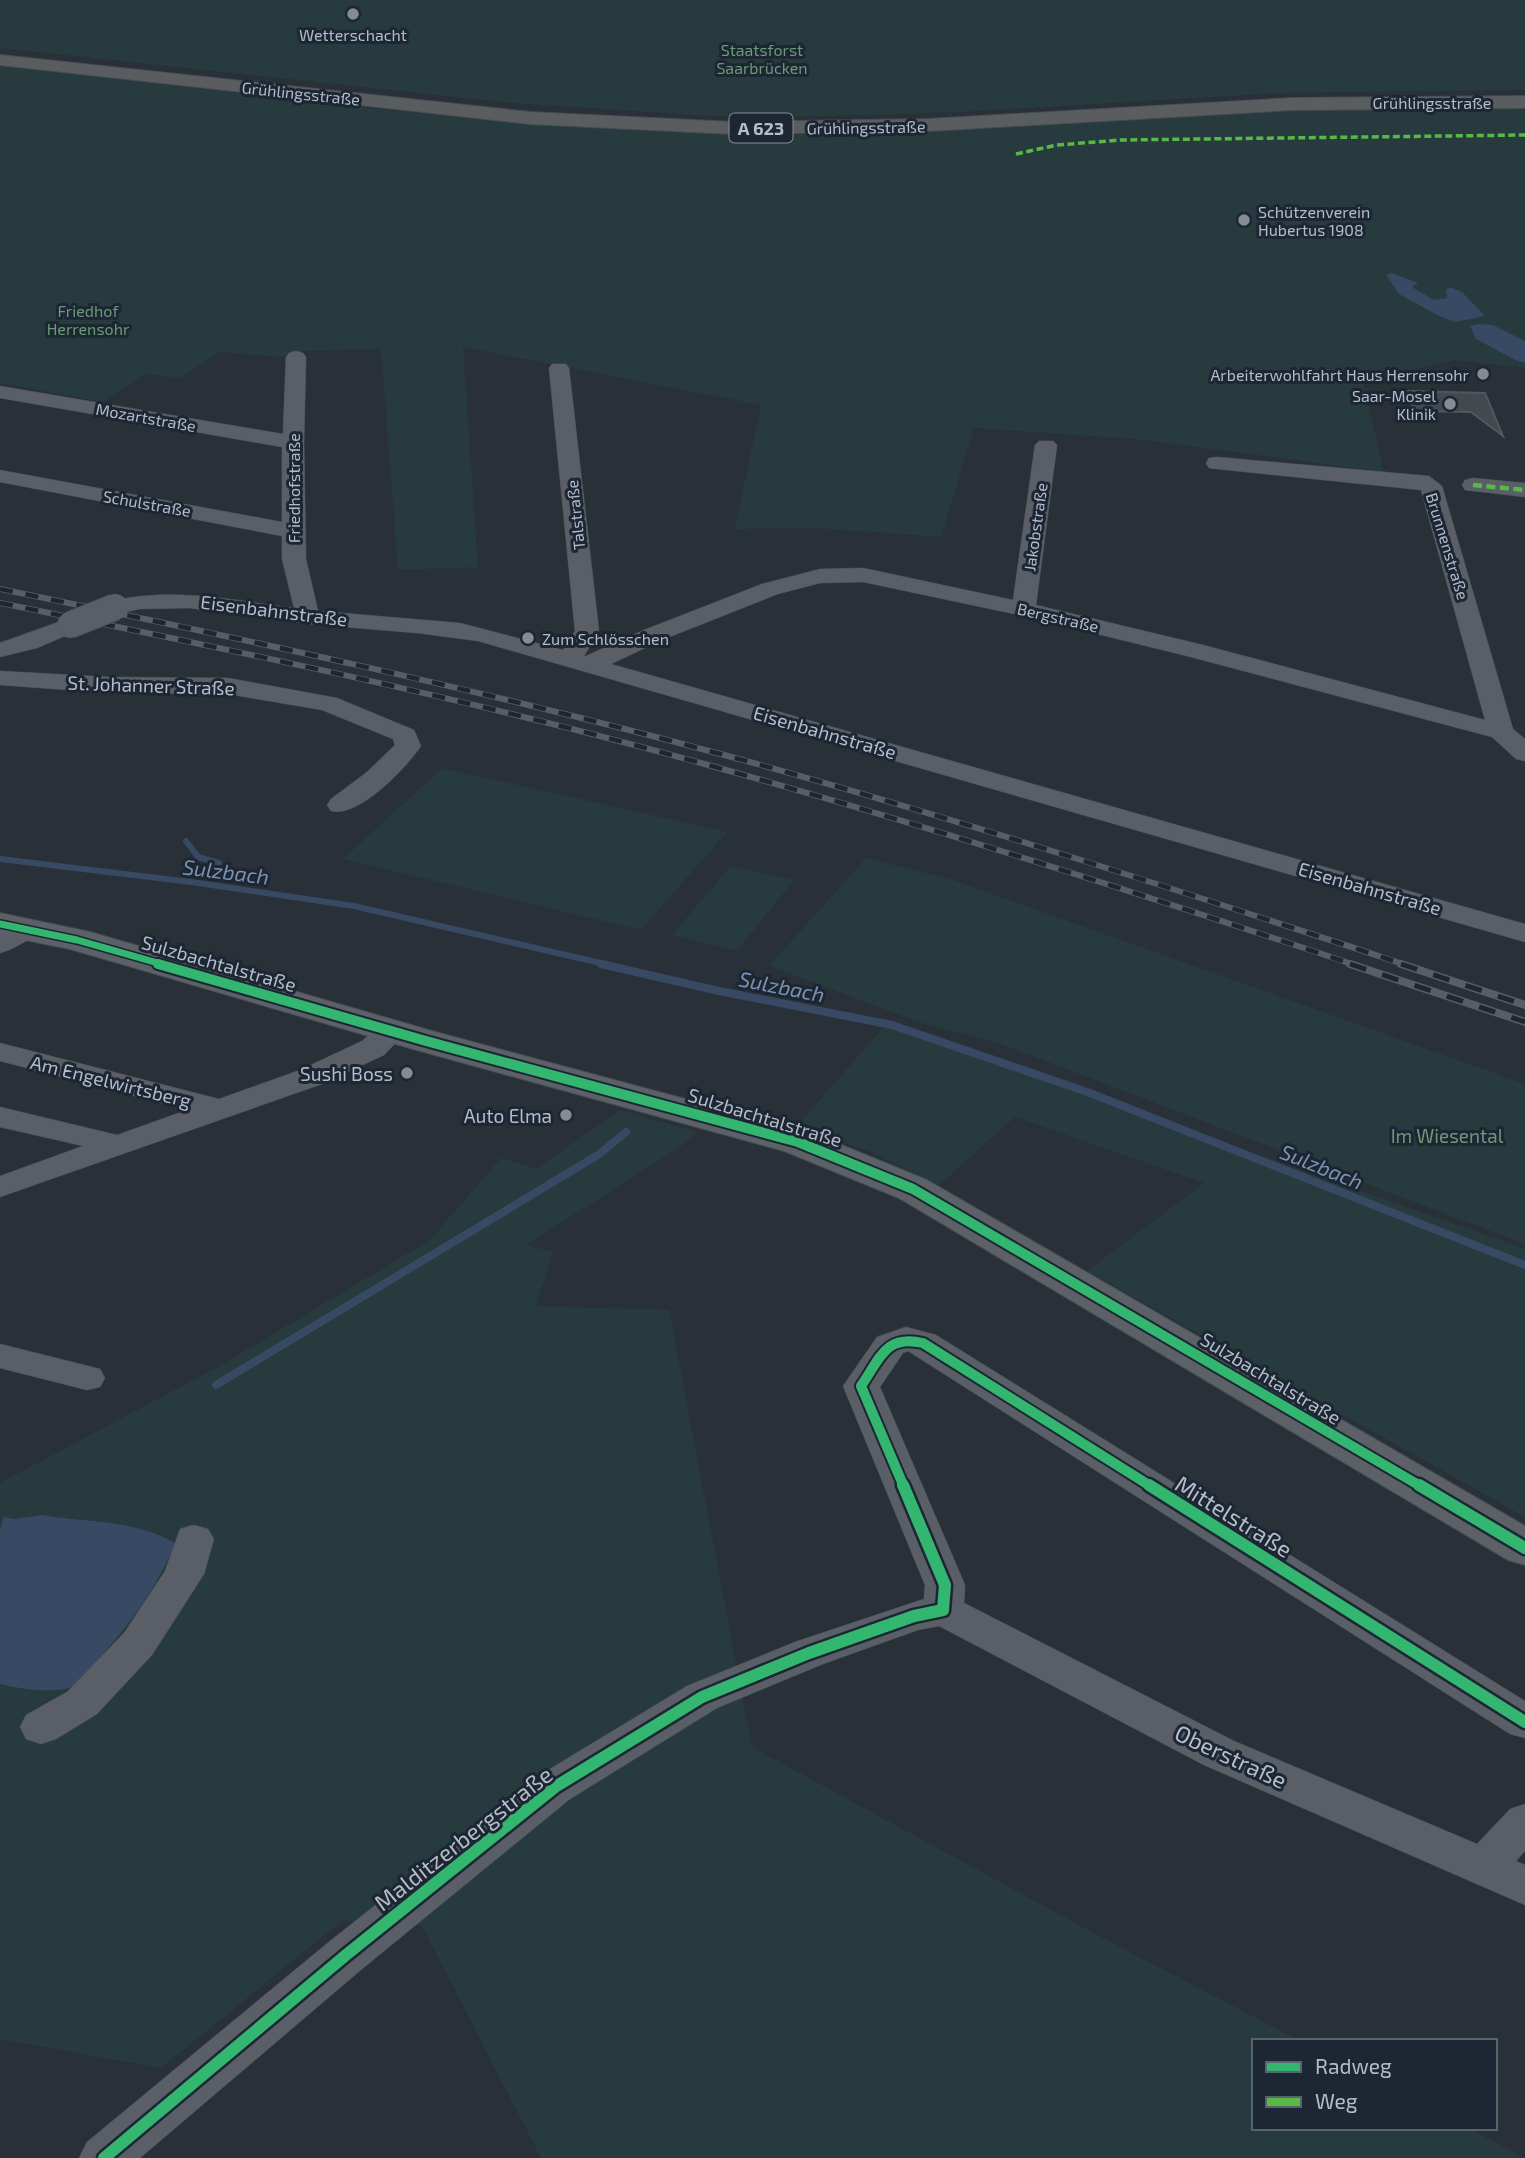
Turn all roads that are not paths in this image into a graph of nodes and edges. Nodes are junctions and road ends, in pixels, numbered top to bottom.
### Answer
1 (0, 55) edge
2 (0, 60) edge
3 (1525, 99) edge
4 (296, 357) dead end
5 (559, 368) dead end
6 (0, 391) edge
7 (293, 442) junction
8 (1046, 445) dead end
9 (1217, 463) dead end
10 (0, 476) edge
11 (1473, 485) dead end
12 (1525, 490) edge
13 (293, 531) junction
14 (1024, 609) junction
15 (308, 617) junction
16 (0, 650) edge
17 (580, 661) junction
18 (0, 678) edge
19 (1501, 732) junction
20 (1525, 753) edge
21 (341, 805) dead end
22 (8, 932) edge
23 (1525, 933) edge
24 (392, 1031) junction
25 (0, 1052) edge
26 (222, 1109) junction
27 (0, 1117) edge
28 (119, 1145) junction
29 (0, 1186) edge
30 (0, 1356) edge
31 (87, 1378) dead end
32 (194, 1539) dead end
33 (1525, 1548) edge
34 (943, 1609) junction
35 (1525, 1721) edge
36 (41, 1727) dead end
37 (1525, 1822) edge
38 (1483, 1866) junction
39 (1525, 1886) edge
40 (104, 2158) edge

1 - 3 highway, A 623
2 - 3 highway, Grühlingsstraße / A 623
4 - 7 street, Friedhofstraße
5 - 17 street, Talstraße
6 - 7 street, Mozartstraße
7 - 13 street, Friedhofstraße
8 - 14 street, Jakobstraße
9 - 19 street, Brunnenstraße
10 - 13 street, Schulstraße
11 - 12 street
13 - 15 street, Friedhofstraße
14 - 17 street, Bergstraße
14 - 19 street, Bergstraße
15 - 16 street, Eisenbahnstraße, bridge
15 - 17 street, Eisenbahnstraße
17 - 23 street, Eisenbahnstraße
18 - 21 street, St. Johanner Straße
19 - 20 street, Bergstraße
22 - 24 main road, Sulzbachtalstraße
24 - 26 street, Am Engelwirtsberg
24 - 33 main road, Sulzbachtalstraße
25 - 26 street, Am Engelwirtsberg
26 - 28 street, Am Engelwirtsberg
27 - 28 street
28 - 29 street, Am Engelwirtsberg
30 - 31 street
32 - 36 street
34 - 35 street, Mittelstraße
34 - 38 street, Oberstraße
34 - 40 street, Malditzerbergstraße
37 - 38 street
38 - 39 street, Oberstraße

